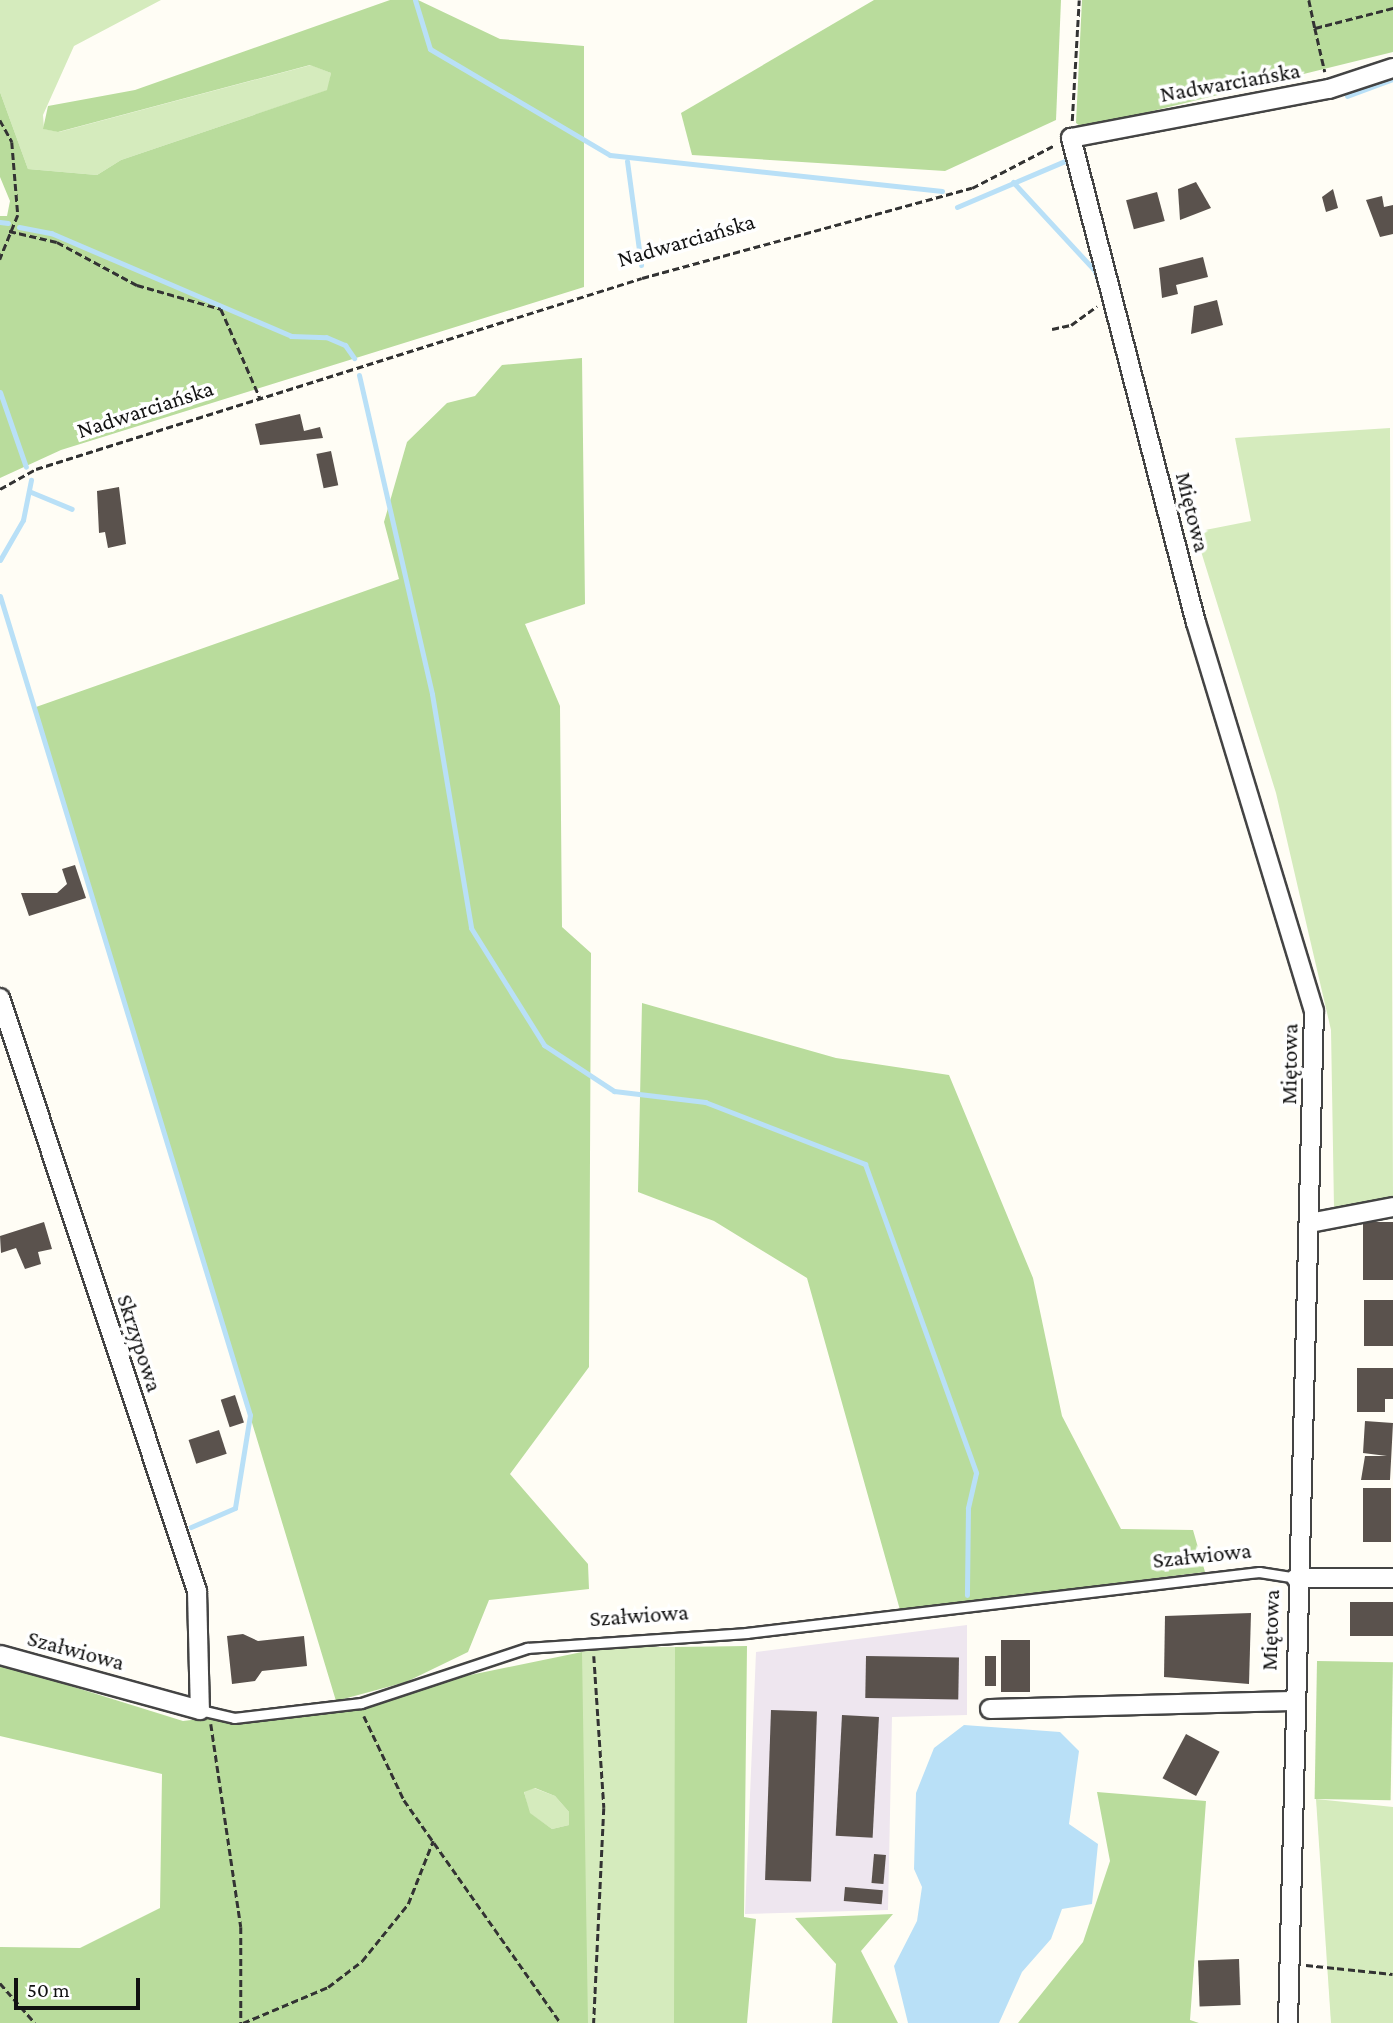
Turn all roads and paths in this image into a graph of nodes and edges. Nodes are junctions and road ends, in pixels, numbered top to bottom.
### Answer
1 (1079, 0) edge
2 (1309, 0) edge
3 (1393, 8) edge
4 (1315, 28) junction
5 (1393, 68) edge
6 (1329, 89) junction
7 (0, 120) edge
8 (1071, 138) junction
9 (9, 231) junction
10 (0, 259) edge
11 (1102, 303) dead end
12 (1052, 329) dead end
13 (260, 398) junction
14 (0, 489) edge
15 (0, 998) edge
16 (1393, 1207) edge
17 (1310, 1223) junction
18 (1296, 1578) junction
19 (1393, 1578) edge
20 (593, 1642) junction
21 (0, 1655) edge
22 (1292, 1701) junction
23 (361, 1703) junction
24 (990, 1709) dead end
25 (205, 1712) junction
26 (433, 1840) junction
27 (1289, 1963) junction
28 (1393, 1974) edge
29 (0, 1983) edge
30 (34, 2023) edge
31 (242, 2023) edge
32 (562, 2023) edge
33 (594, 2023) edge
34 (1288, 2023) edge

1 - 8 path
2 - 4 path
3 - 4 path
4 - 6 path
5 - 6 street, Nadwarciańska
6 - 8 street, Nadwarciańska
7 - 9 path
8 - 13 path, Nadwarciańska
8 - 17 street, Miętowa
9 - 10 path
9 - 13 path
11 - 12 path
13 - 14 path, Nadwarciańska
15 - 25 street, Skrzypowa
16 - 17 street
17 - 18 street, Miętowa
18 - 19 street
18 - 20 lane, Szałwiowa
18 - 22 street, Miętowa
20 - 23 lane, Szałwiowa
20 - 33 path
21 - 25 street, Szałwiowa
22 - 24 street
22 - 27 street, Miętowa
23 - 25 lane, Szałwiowa
23 - 26 path
25 - 31 path
26 - 31 path
26 - 32 path
27 - 28 path
27 - 34 street, Miętowa
29 - 30 path

